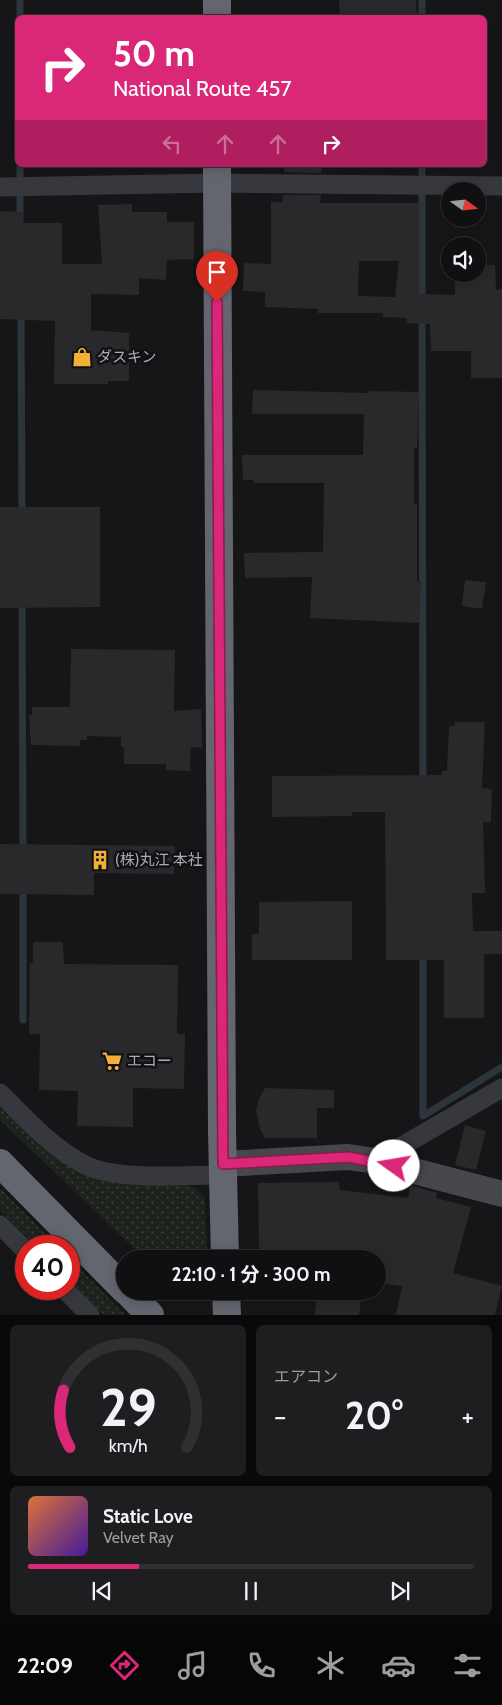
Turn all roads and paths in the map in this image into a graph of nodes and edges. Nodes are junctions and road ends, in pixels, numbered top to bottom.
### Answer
1 (218, 0) edge
2 (217, 15) edge
3 (216, 174) edge
4 (502, 186) edge
5 (0, 187) edge
6 (502, 1088) edge
7 (0, 1093) edge
8 (0, 1142) edge
9 (376, 1161) junction
10 (0, 1163) edge
11 (223, 1170) junction
12 (502, 1194) edge
13 (0, 1225) edge
14 (15, 1240) edge
15 (222, 1250) edge
16 (116, 1253) edge
17 (116, 1280) edge
18 (75, 1300) edge
19 (136, 1300) edge
20 (226, 1300) edge
21 (90, 1315) edge
22 (150, 1315) edge
23 (227, 1315) edge

1 - 2 highway
3 - 4 street
3 - 5 street
3 - 11 highway
6 - 9 street
7 - 11 street
8 - 16 highway
9 - 11 street
9 - 12 street
10 - 17 highway
11 - 15 highway
13 - 14 street
18 - 21 street
19 - 22 highway
20 - 23 highway

